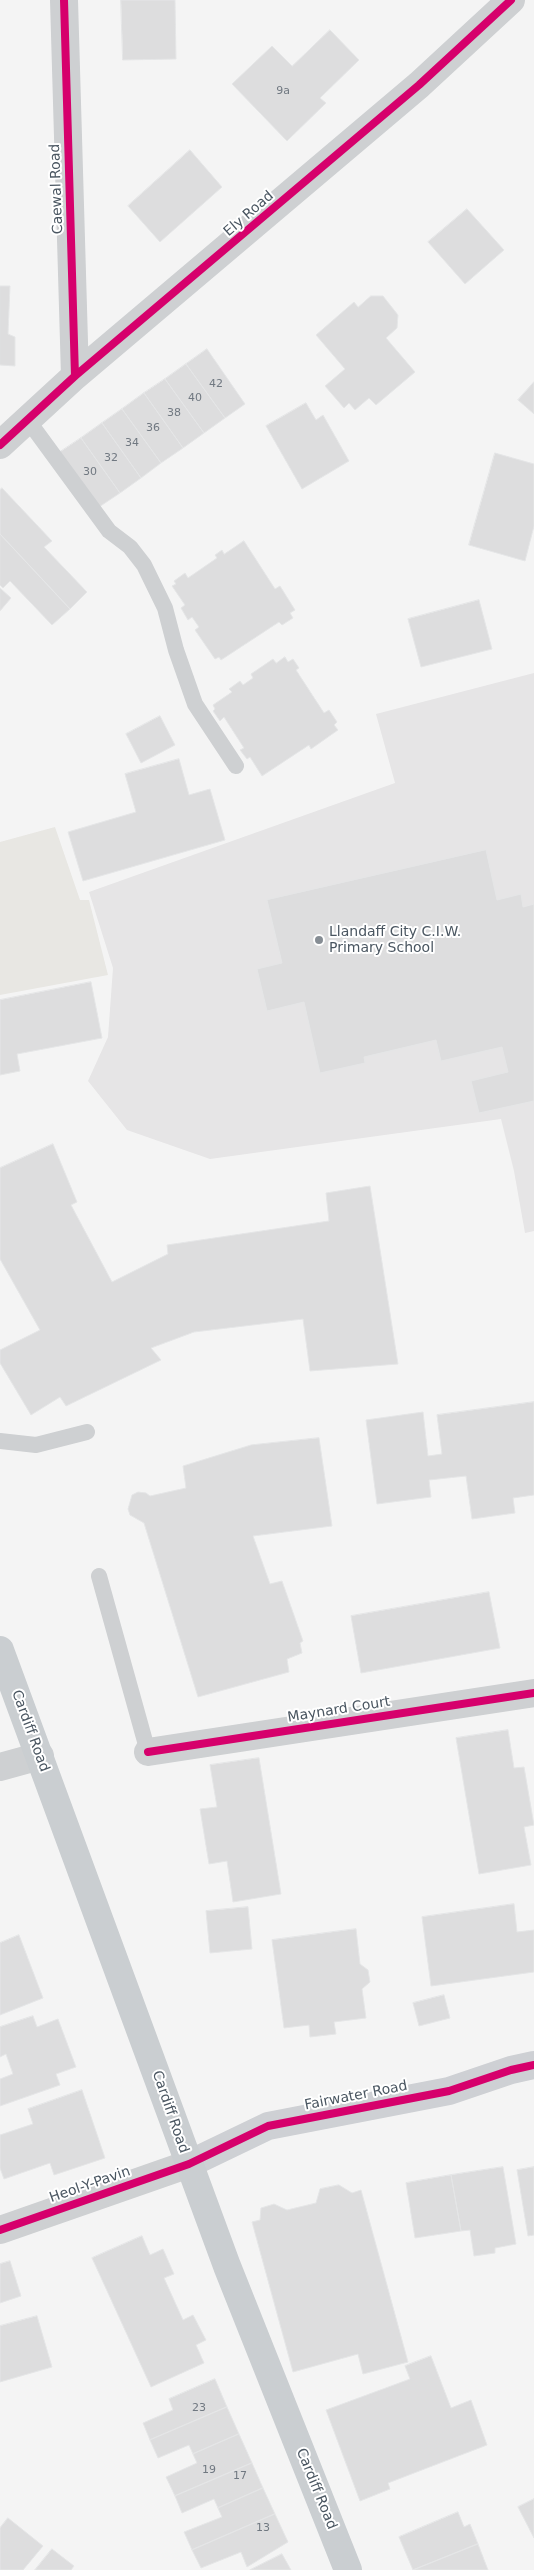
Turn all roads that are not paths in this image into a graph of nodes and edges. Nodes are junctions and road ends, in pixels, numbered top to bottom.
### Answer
1 (64, 0) edge
2 (511, 0) edge
3 (75, 376) junction
4 (27, 419) junction
5 (0, 445) edge
6 (236, 766) dead end
7 (87, 1432) dead end
8 (0, 1441) edge
9 (99, 1576) dead end
10 (0, 1650) edge
11 (534, 1693) edge
12 (148, 1752) joint
13 (40, 1756) junction
14 (0, 1767) edge
15 (534, 2065) edge
16 (188, 2164) junction
17 (0, 2230) edge
18 (348, 2570) edge

1 - 3 street, Caewal Road
2 - 3 street, Ely Road
3 - 4 street, Ely Road
4 - 5 street, Ely Road
4 - 6 lane
7 - 8 lane
9 - 12 lane
10 - 13 main road, Cardiff Road
11 - 12 street, Maynard Court
13 - 14 street
13 - 16 main road, Cardiff Road
15 - 16 street, Fairwater Road
16 - 17 street, Heol-Y-Pavin
16 - 18 main road, Cardiff Road

